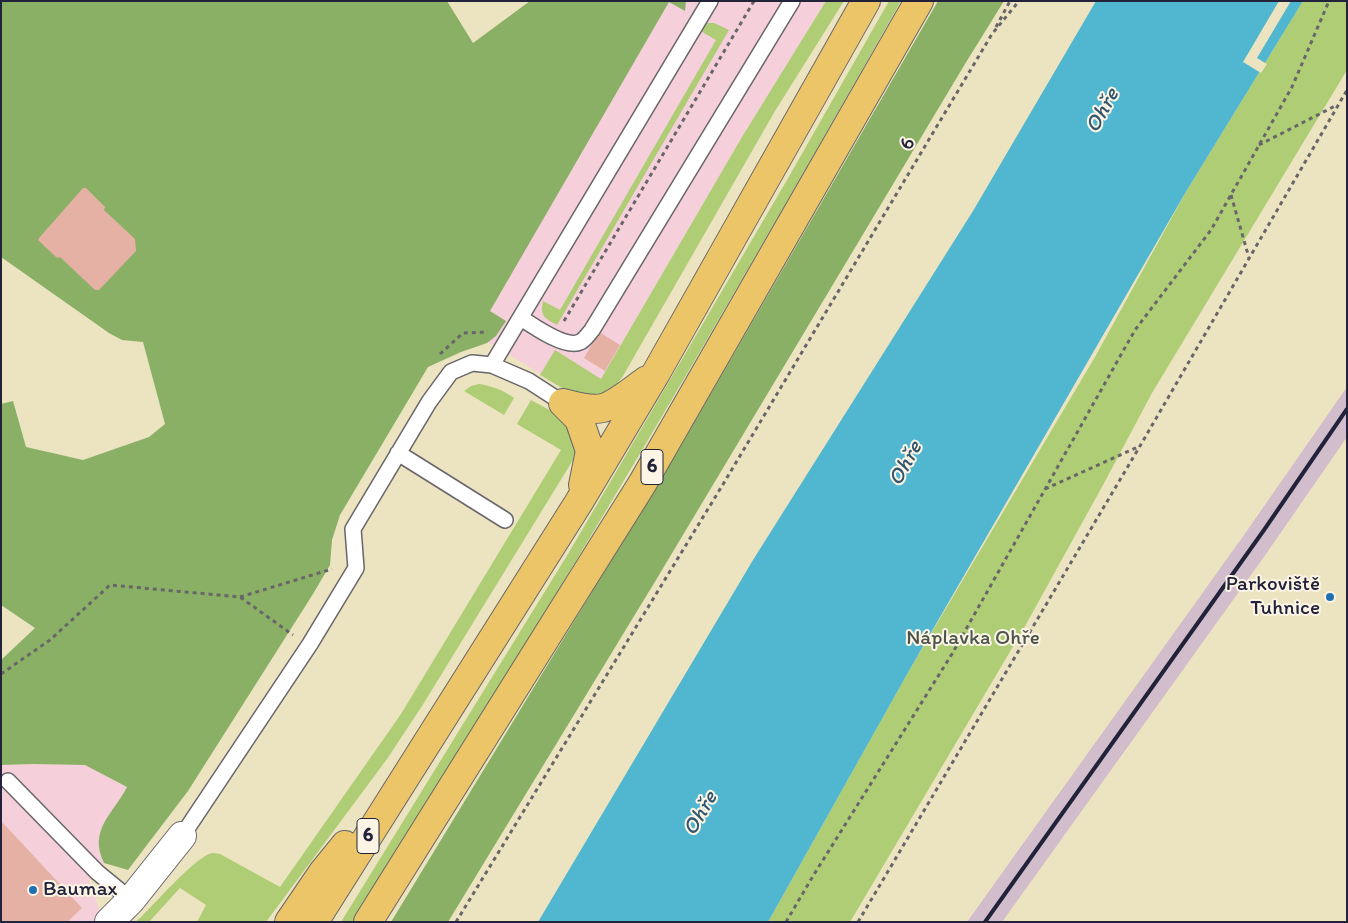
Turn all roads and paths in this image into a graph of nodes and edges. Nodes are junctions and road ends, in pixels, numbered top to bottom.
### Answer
1 (710, 1) edge
2 (754, 1) edge
3 (792, 1) edge
4 (866, 1) edge
5 (919, 1) edge
6 (1010, 1) edge
7 (1019, 1) edge
8 (1329, 1) edge
9 (992, 34) junction
10 (1347, 90) edge
11 (1338, 104) junction
12 (1259, 146) junction
13 (1231, 195) junction
14 (1249, 258) junction
15 (521, 318) junction
16 (555, 338) junction
17 (492, 365) junction
18 (656, 373) junction
19 (563, 403) junction
20 (1140, 446) junction
21 (398, 453) junction
22 (1045, 489) junction
23 (579, 502) junction
24 (505, 520) dead end
25 (335, 568) dead end
26 (240, 597) junction
27 (294, 636) dead end
28 (1, 674) edge
29 (422, 750) junction
30 (8, 781) dead end
31 (182, 836) joint
32 (131, 900) junction
33 (108, 922) edge
34 (289, 922) edge
35 (314, 922) edge
36 (368, 922) edge
37 (456, 922) edge
38 (786, 922) edge
39 (858, 922) edge

1 - 15 lane
2 - 16 path
3 - 16 lane
4 - 18 highway, 6
5 - 36 highway, 6
6 - 9 path
7 - 9 path, 6
8 - 12 path
9 - 37 path, 6
10 - 11 path
11 - 12 path
11 - 14 path
12 - 13 path
13 - 14 path
13 - 22 path
14 - 20 path
15 - 16 lane
15 - 17 lane
17 - 19 lane
17 - 21 lane
18 - 19 highway
18 - 23 highway, 6
19 - 23 highway
20 - 22 path
20 - 39 path
21 - 24 lane
21 - 31 lane
22 - 38 path
23 - 29 highway, 6
25 - 26 path
26 - 27 path
26 - 28 path
29 - 34 highway
29 - 35 highway, 6
30 - 32 lane
31 - 32 street
32 - 33 street

